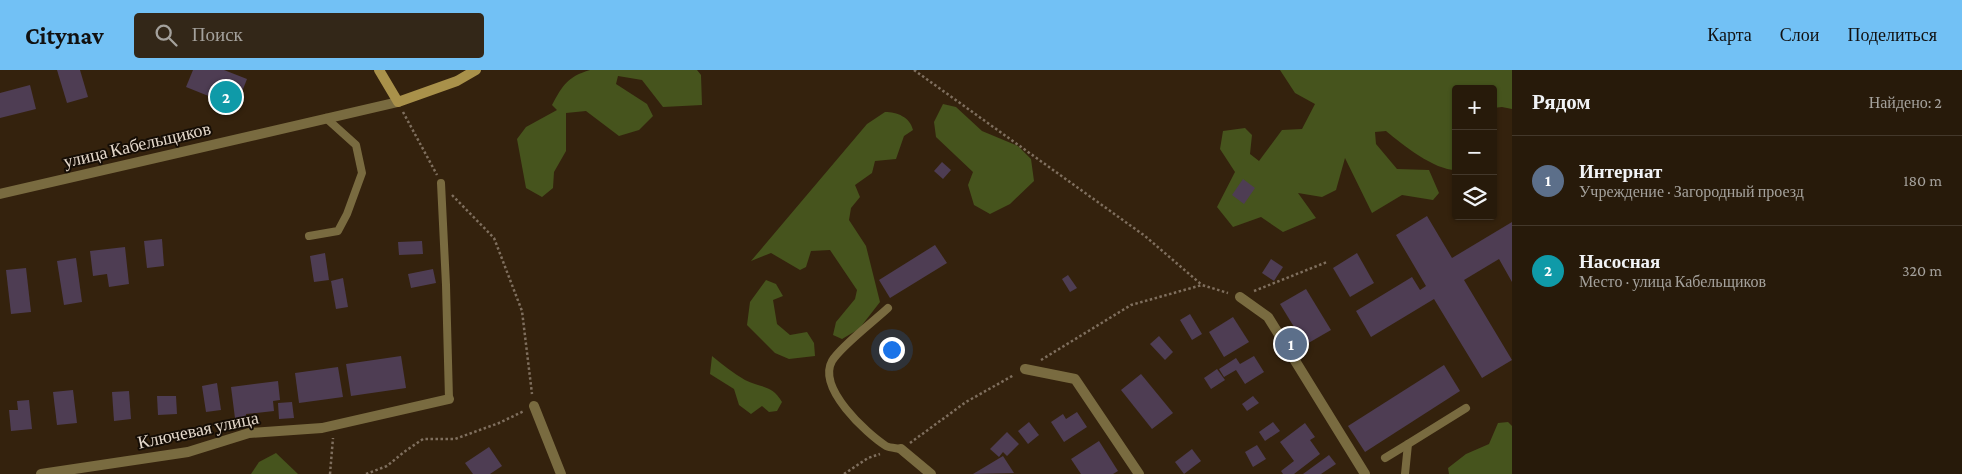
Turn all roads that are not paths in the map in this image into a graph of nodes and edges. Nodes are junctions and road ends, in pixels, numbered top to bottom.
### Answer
1 (379, 70) edge
2 (476, 70) edge
3 (398, 102) junction
4 (326, 118) junction
5 (441, 184) road end
6 (0, 194) edge
7 (309, 236) dead end
8 (1240, 297) road end
9 (888, 308) dead end
10 (1026, 369) road end
11 (449, 399) joint
12 (534, 406) road end
13 (1466, 408) dead end
14 (1408, 444) junction
15 (901, 449) joint
16 (1385, 458) dead end
17 (41, 474) edge
18 (561, 474) edge
19 (931, 474) edge
20 (1139, 474) edge
21 (1365, 474) edge
22 (1405, 474) edge

1 - 3 main road
2 - 3 main road
3 - 4 street, улица Кабельщиков
4 - 6 street, улица Кабельщиков
4 - 7 lane
5 - 11 lane
8 - 21 street
9 - 15 lane
10 - 20 street
11 - 17 street, Ключевая улица
12 - 18 street
13 - 14 lane
14 - 16 lane
14 - 22 lane
15 - 19 street

